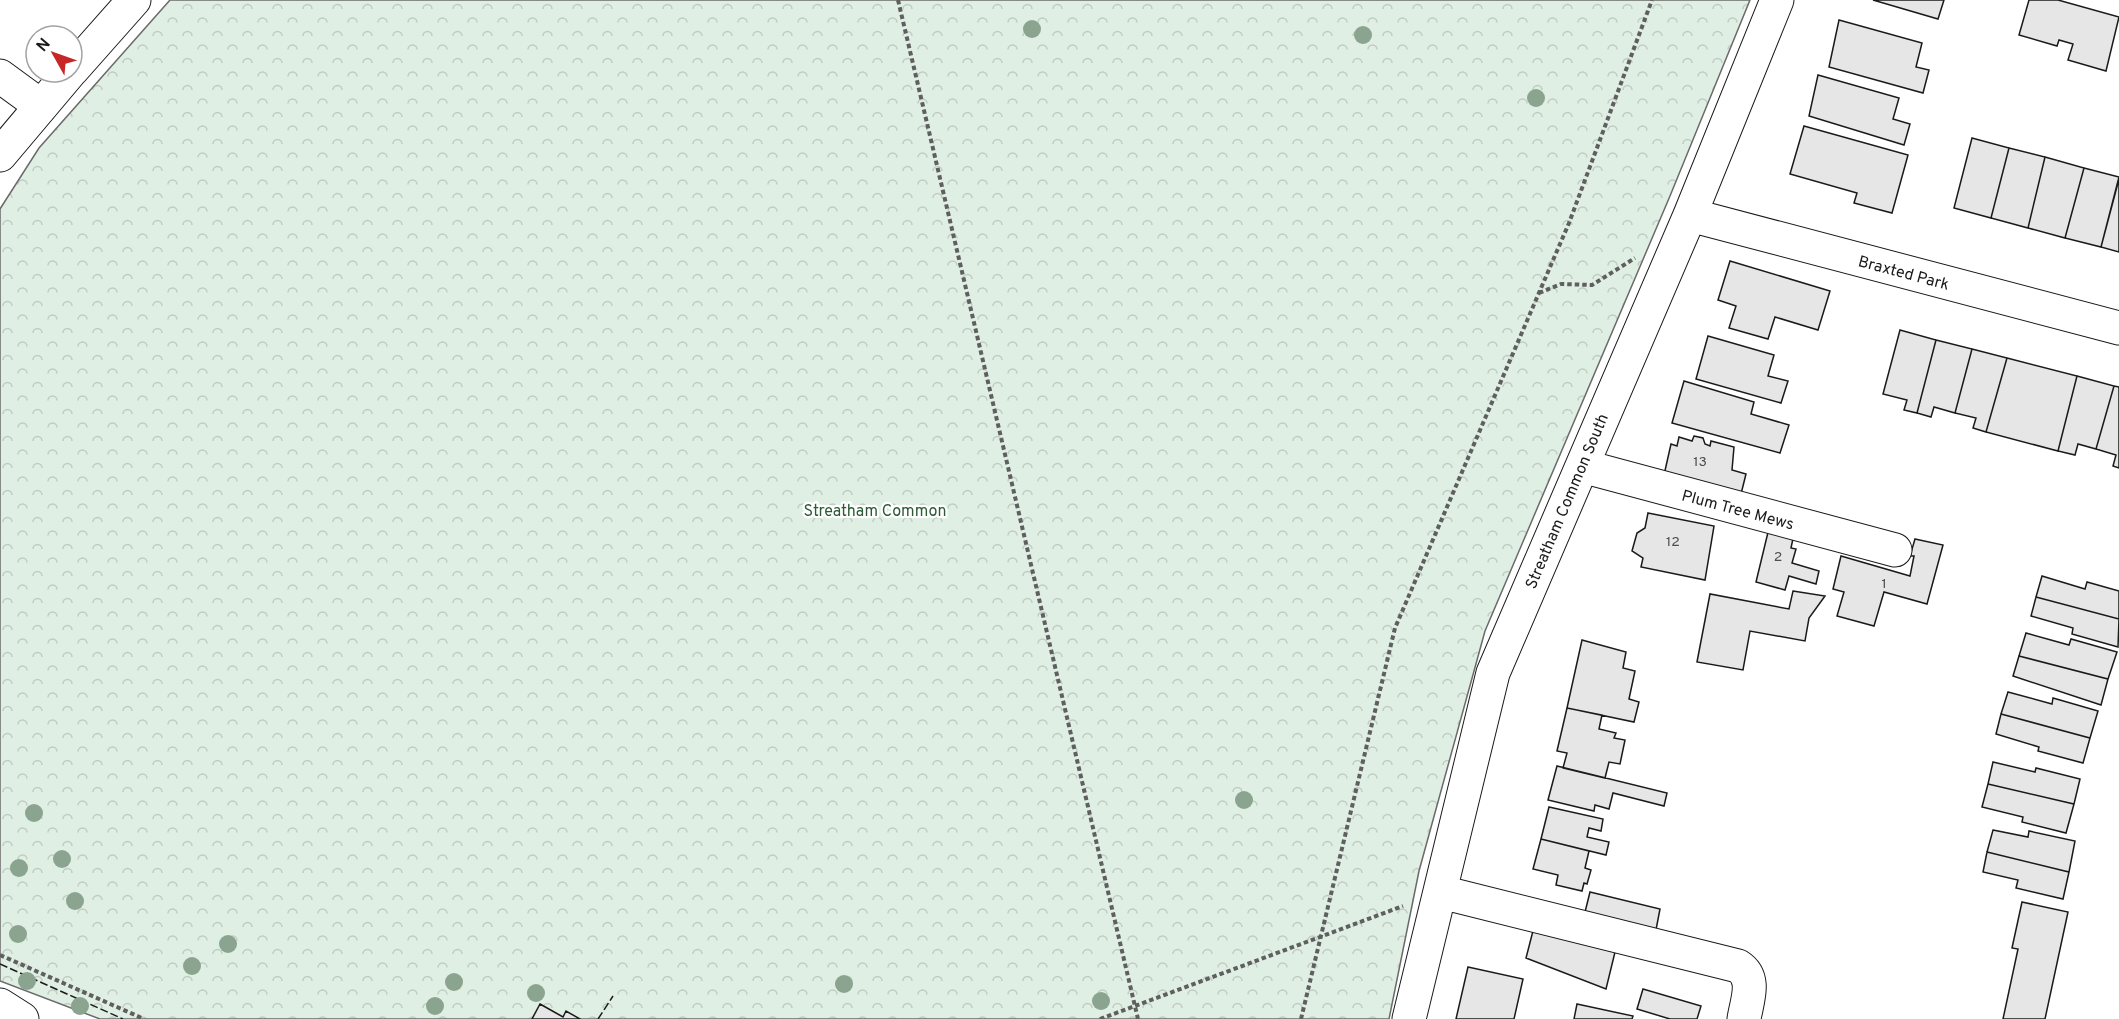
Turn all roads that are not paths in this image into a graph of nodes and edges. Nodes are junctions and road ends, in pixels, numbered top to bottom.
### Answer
1 (134, 0) edge
2 (1777, 0) edge
3 (84, 56) edge
4 (0, 76) edge
5 (60, 84) edge
6 (41, 106) junction
7 (0, 155) edge
8 (1690, 215) junction
9 (2119, 328) edge
10 (1582, 466) junction
11 (1895, 550) dead end
12 (1441, 892) junction
13 (0, 1005) edge
14 (22, 1019) edge
15 (1409, 1019) edge
16 (1744, 1019) edge

1 - 3 main road
2 - 8 main road, Streatham Common South
4 - 6 main road
5 - 6 main road
6 - 7 main road
8 - 9 main road, Braxted Park
8 - 10 main road, Streatham Common South
10 - 11 main road, Plum Tree Mews
10 - 12 main road, Streatham Common South
12 - 15 main road, Streatham Common South
12 - 16 main road
13 - 14 main road

